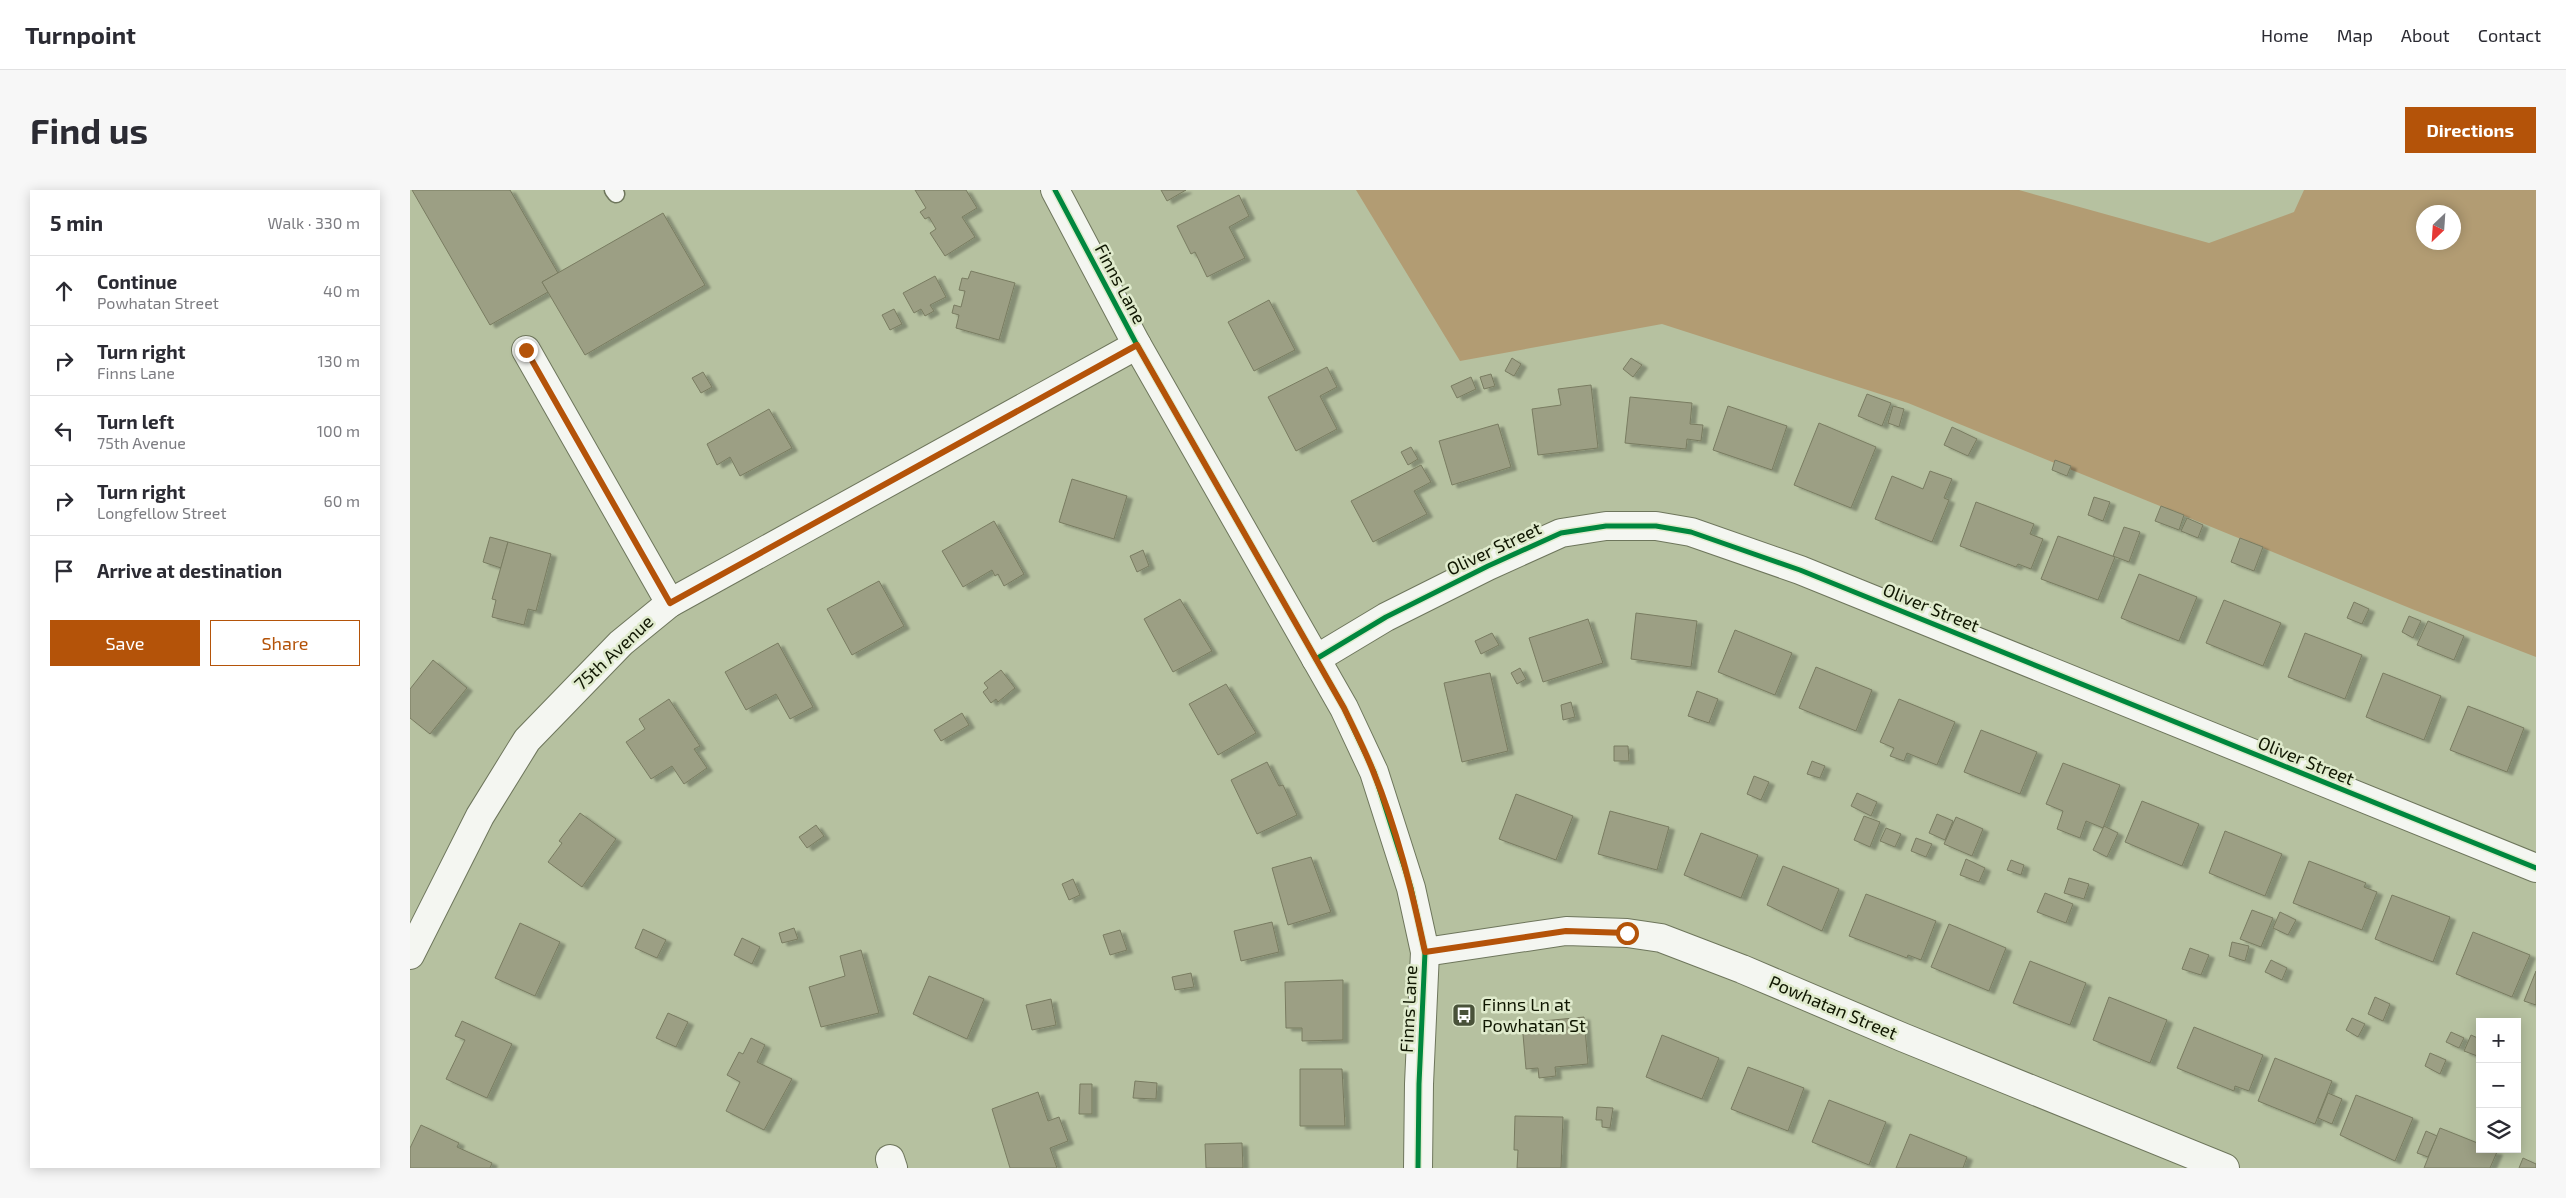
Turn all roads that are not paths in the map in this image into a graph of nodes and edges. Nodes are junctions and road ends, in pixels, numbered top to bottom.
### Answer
1 (1055, 190) edge
2 (1137, 345) junction
3 (526, 350) dead end
4 (670, 603) junction
5 (1316, 659) junction
6 (2536, 868) edge
7 (1425, 952) junction
8 (410, 954) edge
9 (1418, 1168) edge
10 (2225, 1168) edge

1 - 2 street, Finns Lane
2 - 4 street, 75th Avenue
2 - 5 street, Finns Lane
3 - 4 street
4 - 8 street, 75th Avenue
5 - 6 street, Oliver Street
5 - 7 street, Finns Lane
7 - 9 street, Finns Lane
7 - 10 street, Powhatan Street

